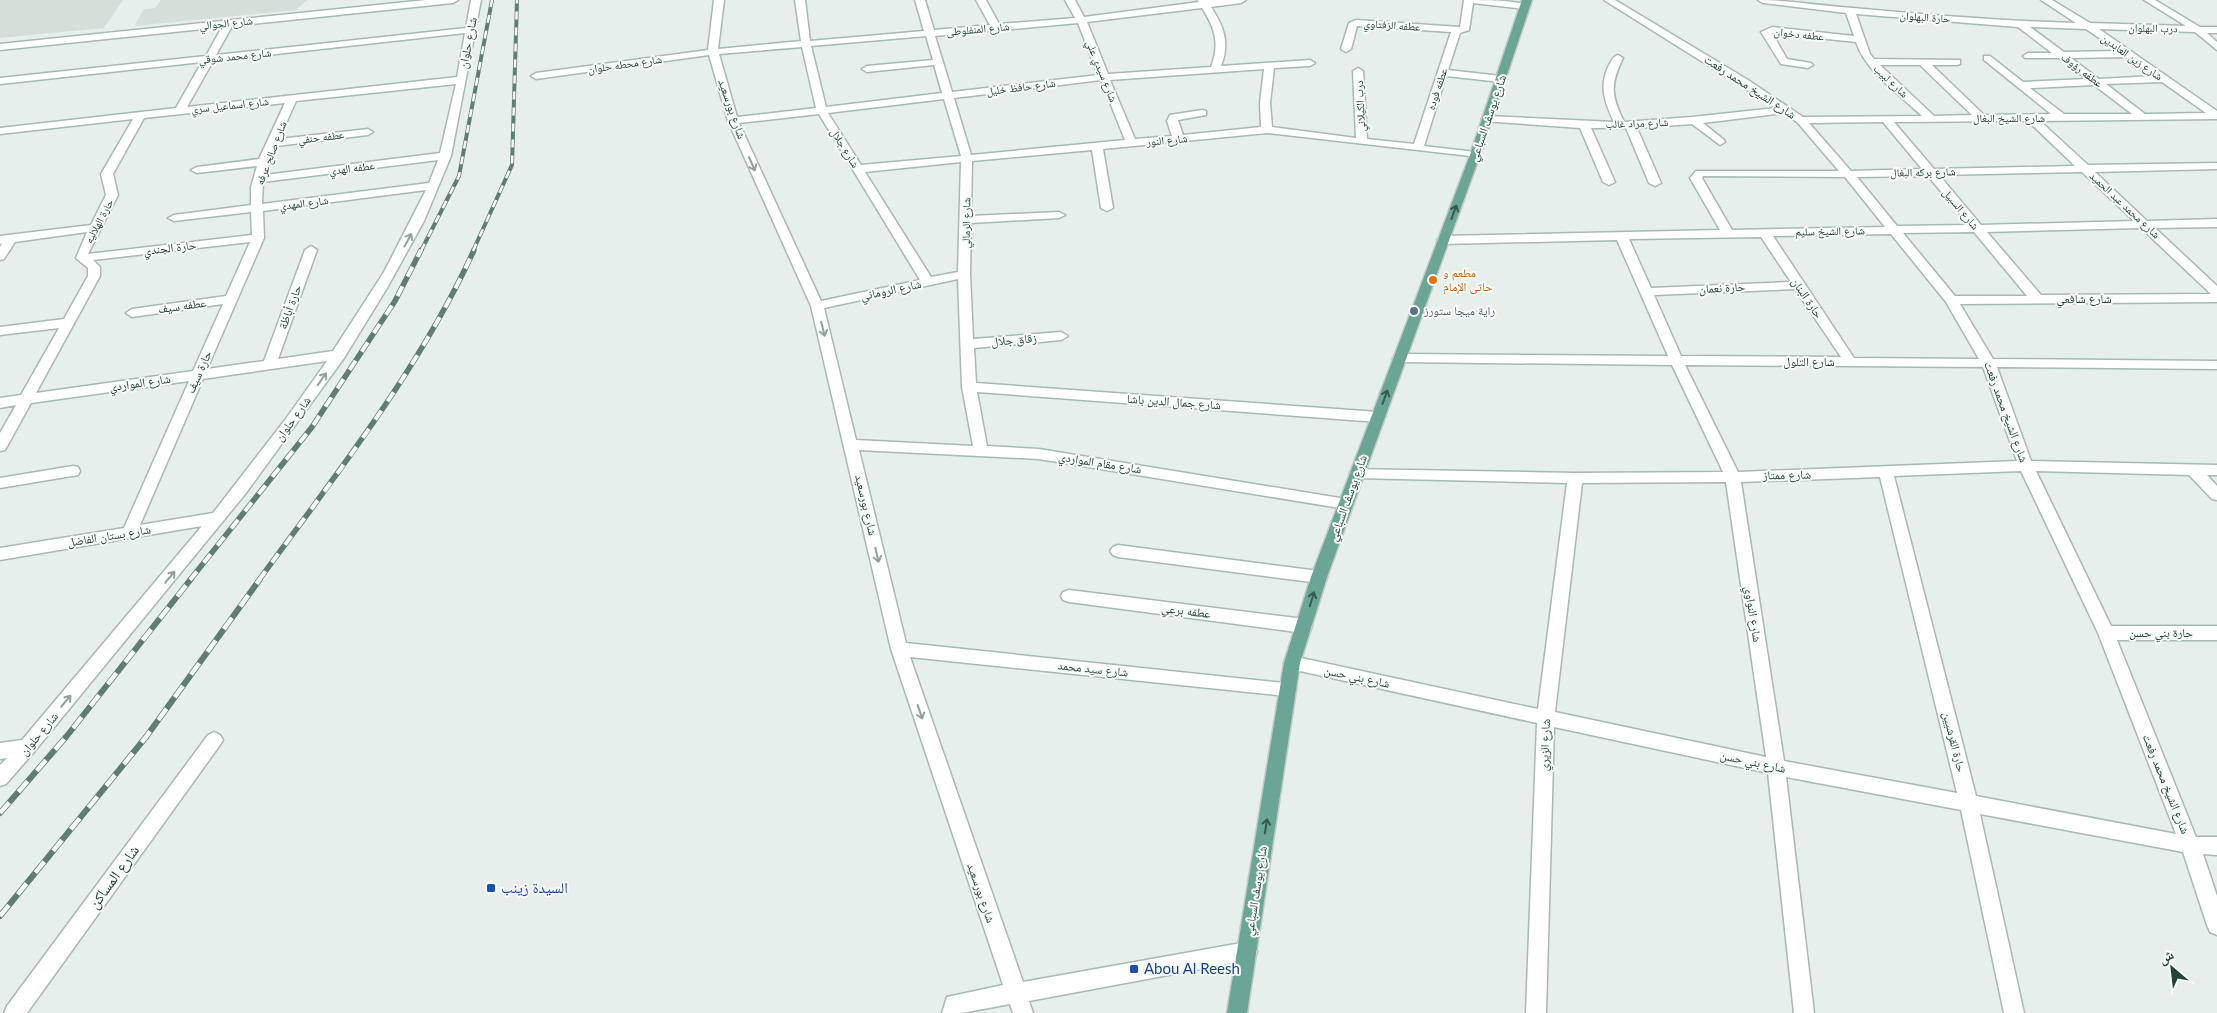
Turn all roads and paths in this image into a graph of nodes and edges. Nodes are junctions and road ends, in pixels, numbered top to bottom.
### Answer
1 (453, 0) edge
2 (476, 0) edge
3 (719, 0) edge
4 (800, 0) edge
5 (920, 0) edge
6 (981, 0) edge
7 (1070, 0) edge
8 (1150, 0) edge
9 (1241, 0) edge
10 (1471, 0) edge
11 (1609, 0) edge
12 (1762, 0) edge
13 (2046, 0) edge
14 (2150, 0) edge
15 (1203, 2) edge
16 (1526, 3) edge
17 (1155, 11) junction
18 (1850, 11) junction
19 (1081, 20) junction
20 (229, 23) junction
21 (2020, 24) junction
22 (2088, 26) junction
23 (996, 27) junction
24 (2197, 29) junction
25 (470, 30) junction
26 (1456, 30) junction
27 (2217, 30) edge
28 (930, 33) junction
29 (1860, 40) junction
30 (806, 44) junction
31 (0, 47) edge
32 (2217, 47) edge
33 (1346, 49) dead end
34 (713, 52) junction
35 (2128, 54) junction
36 (2061, 55) junction
37 (2028, 56) dead end
38 (209, 58) junction
39 (1618, 58) dead end
40 (1986, 58) dead end
41 (938, 62) junction
42 (1871, 62) junction
43 (1923, 62) junction
44 (1957, 62) dead end
45 (1310, 63) dead end
46 (1808, 65) dead end
47 (1269, 66) junction
48 (867, 69) dead end
49 (1215, 70) junction
50 (1358, 71) dead end
51 (1442, 72) junction
52 (536, 76) dead end
53 (1104, 77) junction
54 (1501, 79) junction
55 (2164, 79) junction
56 (460, 80) junction
57 (0, 81) edge
58 (2096, 82) junction
59 (2019, 85) junction
60 (948, 96) junction
61 (292, 99) junction
62 (1786, 110) junction
63 (180, 111) junction
64 (822, 111) junction
65 (1202, 113) dead end
66 (141, 115) junction
67 (2217, 116) edge
68 (2143, 117) junction
69 (1930, 118) junction
70 (1981, 118) junction
71 (2031, 118) junction
72 (2060, 118) junction
73 (1487, 119) junction
74 (1886, 119) junction
75 (1694, 120) junction
76 (1801, 120) junction
77 (733, 121) junction
78 (1584, 124) junction
79 (1625, 124) junction
80 (1268, 130) junction
81 (0, 131) edge
82 (368, 132) dead end
83 (1179, 139) junction
84 (1362, 141) junction
85 (1720, 142) dead end
86 (273, 143) junction
87 (1131, 143) junction
88 (1097, 147) junction
89 (1418, 148) junction
90 (1475, 154) junction
91 (446, 156) junction
92 (967, 159) junction
93 (266, 162) junction
94 (2217, 166) edge
95 (858, 169) junction
96 (197, 170) dead end
97 (2088, 170) junction
98 (1931, 172) junction
99 (1848, 174) junction
100 (258, 179) junction
101 (1609, 182) dead end
102 (1655, 184) dead end
103 (434, 186) junction
104 (258, 208) junction
105 (1107, 208) dead end
106 (1059, 215) dead end
107 (174, 218) dead end
108 (966, 220) junction
109 (2217, 223) edge
110 (2146, 225) junction
111 (94, 228) junction
112 (1978, 229) junction
113 (1894, 230) junction
114 (1764, 232) junction
115 (1728, 234) junction
116 (258, 238) junction
117 (1622, 238) junction
118 (5, 240) edge
119 (1444, 240) junction
120 (311, 250) dead end
121 (0, 256) edge
122 (82, 258) junction
123 (964, 274) junction
124 (928, 282) junction
125 (1797, 285) junction
126 (1646, 292) junction
127 (2217, 293) edge
128 (231, 298) junction
129 (2217, 298) edge
130 (2037, 299) junction
131 (1951, 300) junction
132 (818, 306) junction
133 (132, 313) dead end
134 (68, 323) junction
135 (0, 332) edge
136 (1061, 336) dead end
137 (968, 344) junction
138 (339, 355) junction
139 (1400, 358) junction
140 (1677, 361) junction
141 (1988, 362) junction
142 (1851, 363) junction
143 (268, 365) junction
144 (2217, 365) edge
145 (198, 375) junction
146 (970, 388) junction
147 (25, 400) junction
148 (0, 403) edge
149 (1378, 417) junction
150 (852, 445) junction
151 (0, 446) edge
152 (981, 452) junction
153 (2026, 466) junction
154 (2193, 470) junction
155 (2217, 470) edge
156 (74, 471) dead end
157 (1357, 473) junction
158 (1886, 473) junction
159 (1733, 477) junction
160 (1574, 478) junction
161 (0, 483) edge
162 (2217, 495) edge
163 (1346, 504) junction
164 (218, 518) junction
165 (129, 533) junction
166 (1118, 551) dead end
167 (0, 554) edge
168 (1318, 577) junction
169 (1069, 596) dead end
170 (1304, 626) junction
171 (2106, 633) junction
172 (2217, 633) edge
173 (899, 649) junction
174 (1292, 663) junction
175 (1287, 689) junction
176 (1546, 718) junction
177 (214, 740) dead end
178 (28, 747) junction
179 (0, 751) edge
180 (1776, 767) junction
181 (0, 778) edge
182 (1970, 805) junction
183 (2190, 845) junction
184 (2217, 846) edge
185 (2217, 926) edge
186 (1247, 952) junction
187 (1015, 993) junction
188 (953, 1008) edge
189 (14, 1013) edge
190 (1023, 1013) edge
191 (1237, 1013) edge
192 (1536, 1013) edge
193 (1804, 1013) edge
194 (2014, 1013) edge

1 - 20 street, شارع الجوالي
2 - 25 street, شارع حلوان
3 - 34 street, شارع بورسعيد
4 - 30 street, شارع جلال
5 - 28 street, شارع الرمالي
6 - 23 street
7 - 19 street, شارع سيدي علي
8 - 17 street
9 - 15 street, شارع المنفلوطى
10 - 16 street
10 - 26 street, عطفه فوده
11 - 62 street, شارع الشيخ محمد رفعت
12 - 18 street, حارة البهلوان
13 - 22 street, شارع زين العابدين
14 - 24 street
15 - 17 street, شارع المنفلوطى
15 - 49 street
16 - 54 main road, شارع يوسف السباعي
17 - 19 street, شارع المنفلوطى
18 - 21 street, حارة البهلوان
18 - 29 street, شارع لبيب
19 - 23 street, شارع المنفلوطى
19 - 53 street, شارع سيدي علي
20 - 31 street, شارع الجوالي
20 - 38 street
21 - 22 street, حارة البهلوان
21 - 36 street, عطفه رؤوف
22 - 24 street, درب البهلوان
22 - 35 street, شارع زين العابدين
23 - 28 street, شارع المنفلوطى
24 - 27 street, درب البهلوان
24 - 32 street
25 - 38 street, شارع محمد شوقي
25 - 56 street, شارع حلوان
26 - 33 street, عطفه الزفتاوي
26 - 51 street, عطفه فوده
28 - 30 street, شارع المنفلوطى
28 - 41 street, شارع الرمالي
29 - 42 street, شارع لبيب
29 - 46 street, عطفه دخوان
30 - 34 street, شارع المنفلوطى
30 - 64 street, شارع جلال
34 - 52 street, شارع محطه حلوان
34 - 77 street, شارع بورسعيد
35 - 36 street
35 - 55 street, شارع زين العابدين
36 - 37 street
36 - 58 street, عطفه رؤوف
38 - 57 street, شارع محمد شوقي
38 - 63 street
39 - 79 street
40 - 59 street
41 - 48 street
41 - 60 street, شارع الرمالي
42 - 43 street
42 - 69 street, شارع لبيب
43 - 44 street
43 - 70 street
45 - 47 street, شارع حافظ خليل
47 - 49 street, شارع حافظ خليل
47 - 80 street
49 - 53 street, شارع حافظ خليل
50 - 84 street, درب الكيلاني
51 - 54 street
51 - 89 street, عطفه فوده
53 - 60 street, شارع حافظ خليل
53 - 87 street, شارع سيدي علي
54 - 73 main road, شارع يوسف السباعي
55 - 58 street
55 - 67 street, شارع زين العابدين
56 - 61 street, شارع اسماعيل سري
56 - 91 street, شارع حلوان
58 - 59 street
58 - 68 street, عطفه رؤوف
59 - 72 street
60 - 64 street, شارع حافظ خليل
60 - 92 street, شارع الرمالي
61 - 63 street, شارع اسماعيل سري
61 - 86 street, شارع صالح عرفه
62 - 75 street, شارع مراد غالب
62 - 76 street, شارع الشيخ محمد رفعت
63 - 66 street, شارع اسماعيل سري
64 - 77 street, شارع حافظ خليل
64 - 95 street, شارع جلال
65 - 83 street
66 - 81 street, شارع اسماعيل سري
66 - 111 street, حارة الهلاليه
67 - 68 street, شارع الشيخ البغال
68 - 72 street, شارع الشيخ البغال
69 - 70 street, شارع الشيخ البغال
69 - 74 street, شارع الشيخ البغال
70 - 71 street, شارع الشيخ البغال
71 - 72 street, شارع الشيخ البغال
71 - 97 street, شارع محمد عبد الحميد
73 - 78 street, شارع مراد غالب
73 - 90 main road, شارع يوسف السباعي
74 - 76 street, شارع الشيخ البغال
74 - 98 street, شارع السبيل
75 - 79 street, شارع مراد غالب
75 - 85 street
76 - 99 street, شارع الشيخ محمد رفعت
77 -> 132 street, شارع بورسعيد
78 - 79 street, شارع مراد غالب
78 - 101 street
79 - 102 street
80 - 83 street, شارع النور
80 - 84 street, شارع النور
82 - 86 street, عطفه حنفي
83 - 87 street, شارع النور
84 - 89 street, شارع النور
86 - 93 street, شارع صالح عرفه
87 - 88 street, شارع النور
88 - 92 street, شارع النور
88 - 105 street
89 - 90 street, شارع النور
119 -> 90 main road, شارع يوسف السباعي
91 - 100 street, عطفه الهدي
91 - 103 street, شارع حلوان
92 - 95 street, شارع النور
92 - 108 street, شارع الرمالي
93 - 96 street
93 - 100 street, شارع صالح عرفه
94 - 97 street, شارع بركه البغال
95 - 124 street, شارع جلال
97 - 98 street, شارع بركه البغال
97 - 110 street, شارع محمد عبد الحميد
98 - 99 street, شارع بركه البغال
98 - 112 street, شارع السبيل
99 - 113 street, شارع الشيخ محمد رفعت
99 - 115 street, شارع بركه البغال
100 - 104 street, شارع صالح عرفه
103 - 104 street, شارع المهدي
138 -> 103 street, شارع حلوان
104 - 107 street, شارع المهدي
104 - 116 street, حارة سيف
106 - 108 street
108 - 123 street, شارع الرمالي
109 - 110 street, شارع الشيخ سليم
110 - 112 street, شارع الشيخ سليم
110 - 127 street, شارع محمد عبد الحميد
111 - 118 street
111 - 122 street, حارة الهلاليه
112 - 113 street, شارع الشيخ سليم
112 - 130 street, شارع السبيل
113 - 114 street, شارع الشيخ سليم
113 - 131 street, شارع الشيخ محمد رفعت
114 - 115 street, شارع الشيخ سليم
114 - 125 street, حارة البنان
115 - 117 street, شارع الشيخ سليم
116 - 122 street, حارة الجندي
116 - 128 street, حارة سيف
117 - 119 street, شارع الشيخ سليم
117 - 126 street, شارع النواوي
118 - 121 street
119 - 139 main road, شارع يوسف السباعي
120 - 143 street, حارة أباظة
122 - 134 street, حارة الهلاليه
123 - 124 street, شارع الروماني
123 - 137 street, شارع الرمالي
124 - 132 street, شارع الروماني
125 - 126 street, حارة نعمان
125 - 142 street, حارة البنان
126 - 140 street, شارع النواوي
128 - 133 street, عطفه سيف
128 - 145 street, حارة سيف
129 - 130 street, شارع شافعي
130 - 131 street, شارع شافعي
131 - 141 street, شارع الشيخ محمد رفعت
132 -> 150 street, شارع بورسعيد
134 - 135 street
134 - 147 street, حارة الهلاليه
136 - 137 street, زقاق جلال
137 - 146 street, شارع الرمالي
138 - 143 street, شارع المواردي
164 -> 138 street, شارع حلوان
139 - 140 street, شارع التلول
149 -> 139 main road, شارع يوسف السباعي
140 - 142 street, شارع التلول
140 - 159 street, شارع النواوي
141 - 142 street, شارع التلول
141 - 144 street, شارع التلول
141 - 153 street, شارع الشيخ محمد رفعت
143 - 145 street, شارع المواردي
145 - 147 street, شارع المواردي
145 - 165 street, حارة سيف
146 - 149 street, شارع جمال الدين باشا
146 - 152 street, شارع الرمالي
147 - 148 street, شارع المواردي
147 - 151 street, حارة الهلاليه
149 - 157 main road, شارع يوسف السباعي
150 - 152 street, شارع مقام المواردي
150 -> 173 street, شارع بورسعيد
152 - 163 street, شارع مقام المواردي
153 - 154 street, شارع ممتاز
153 - 158 street, شارع ممتاز
153 - 171 street, شارع الشيخ محمد رفعت
154 - 155 street, شارع ممتاز
154 - 162 street
156 - 161 street
157 - 160 street, شارع ممتاز
157 - 163 main road, شارع يوسف السباعي
158 - 159 street, شارع ممتاز
158 - 182 street, حارة القرشيين
159 - 160 street, شارع ممتاز
159 - 180 street, شارع النواوي
160 - 176 street, شارع الزيري
163 - 168 main road, شارع يوسف السباعي
164 - 165 street, شارع بستان الفاضل
178 -> 164 street, شارع حلوان
165 - 167 street, شارع بستان الفاضل
166 - 168 street
170 -> 168 main road, شارع يوسف السباعي
169 - 170 street, عطفه برعي
170 - 174 main road, شارع يوسف السباعي
171 - 172 street, حارة بني حسن
171 - 183 street, شارع الشيخ محمد رفعت
173 - 175 street, شارع سيد محمد
173 -> 187 street, شارع بورسعيد
174 - 175 main road, شارع يوسف السباعي
174 - 176 street, شارع بني حسن
186 -> 175 main road, شارع يوسف السباعي
176 - 180 street, شارع بني حسن
176 - 192 street, شارع الزيري
177 - 189 street, شارع المساكن
178 - 179 street
178 - 181 street, شارع حلوان
180 - 182 street, شارع بني حسن
180 - 193 street, شارع النواوي
182 - 183 street, شارع بني حسن
182 - 194 street, حارة القرشيين
183 - 184 street, شارع بني حسن
183 - 185 street, شارع الشيخ محمد رفعت
186 - 187 street
186 - 191 main road, شارع يوسف السباعي
187 - 188 street
187 - 190 street, شارع بورسعيد

